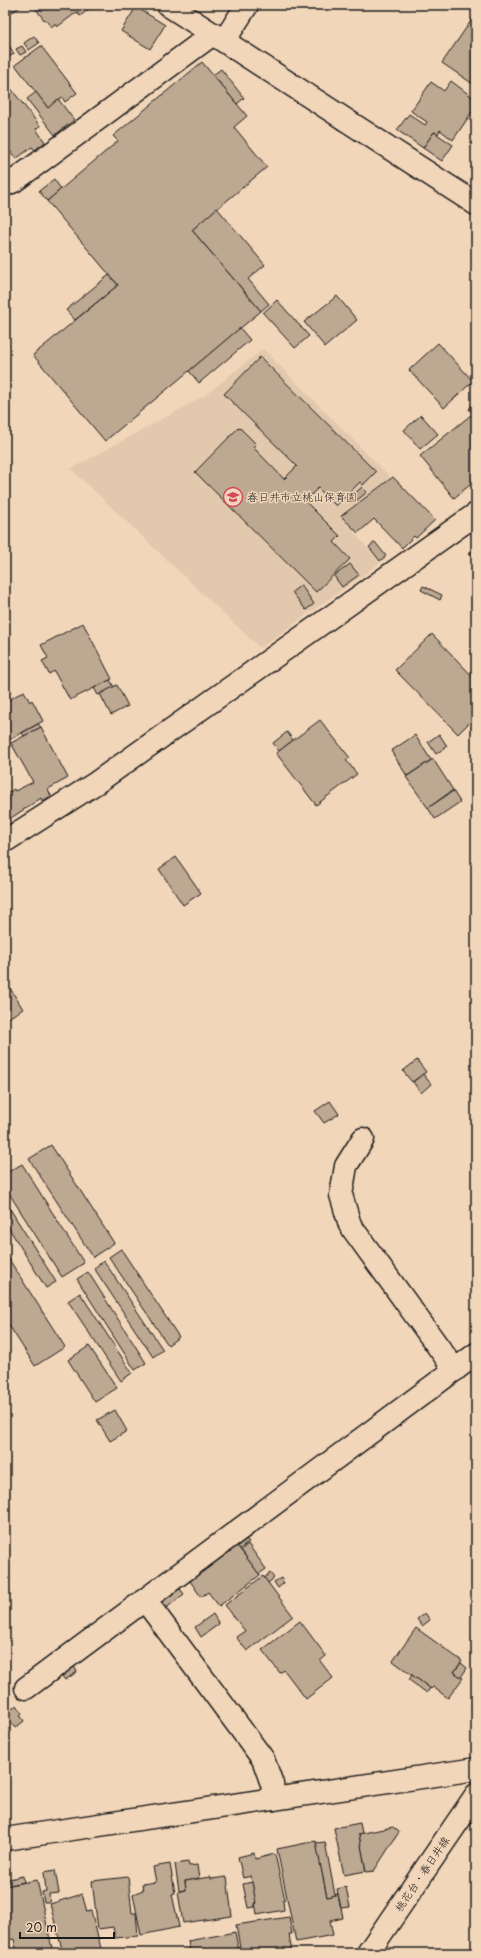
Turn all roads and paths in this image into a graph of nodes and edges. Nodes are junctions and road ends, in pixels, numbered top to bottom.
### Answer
1 (168, 5) edge
2 (247, 5) edge
3 (218, 37) junction
4 (5, 185) edge
5 (476, 204) edge
6 (476, 514) edge
7 (5, 841) edge
8 (363, 1139) dead end
9 (476, 1354) edge
10 (455, 1370) junction
11 (145, 1600) junction
12 (26, 1688) dead end
13 (476, 1769) edge
14 (476, 1795) edge
15 (274, 1798) junction
16 (5, 1839) edge
17 (368, 1953) edge

1 - 3 street
2 - 3 street
3 - 4 street
3 - 5 street
6 - 7 street
8 - 10 street
9 - 10 street
10 - 11 street
11 - 12 street
11 - 15 street
13 - 15 street
14 - 17 street, 桃花台・春日井線
15 - 16 street

